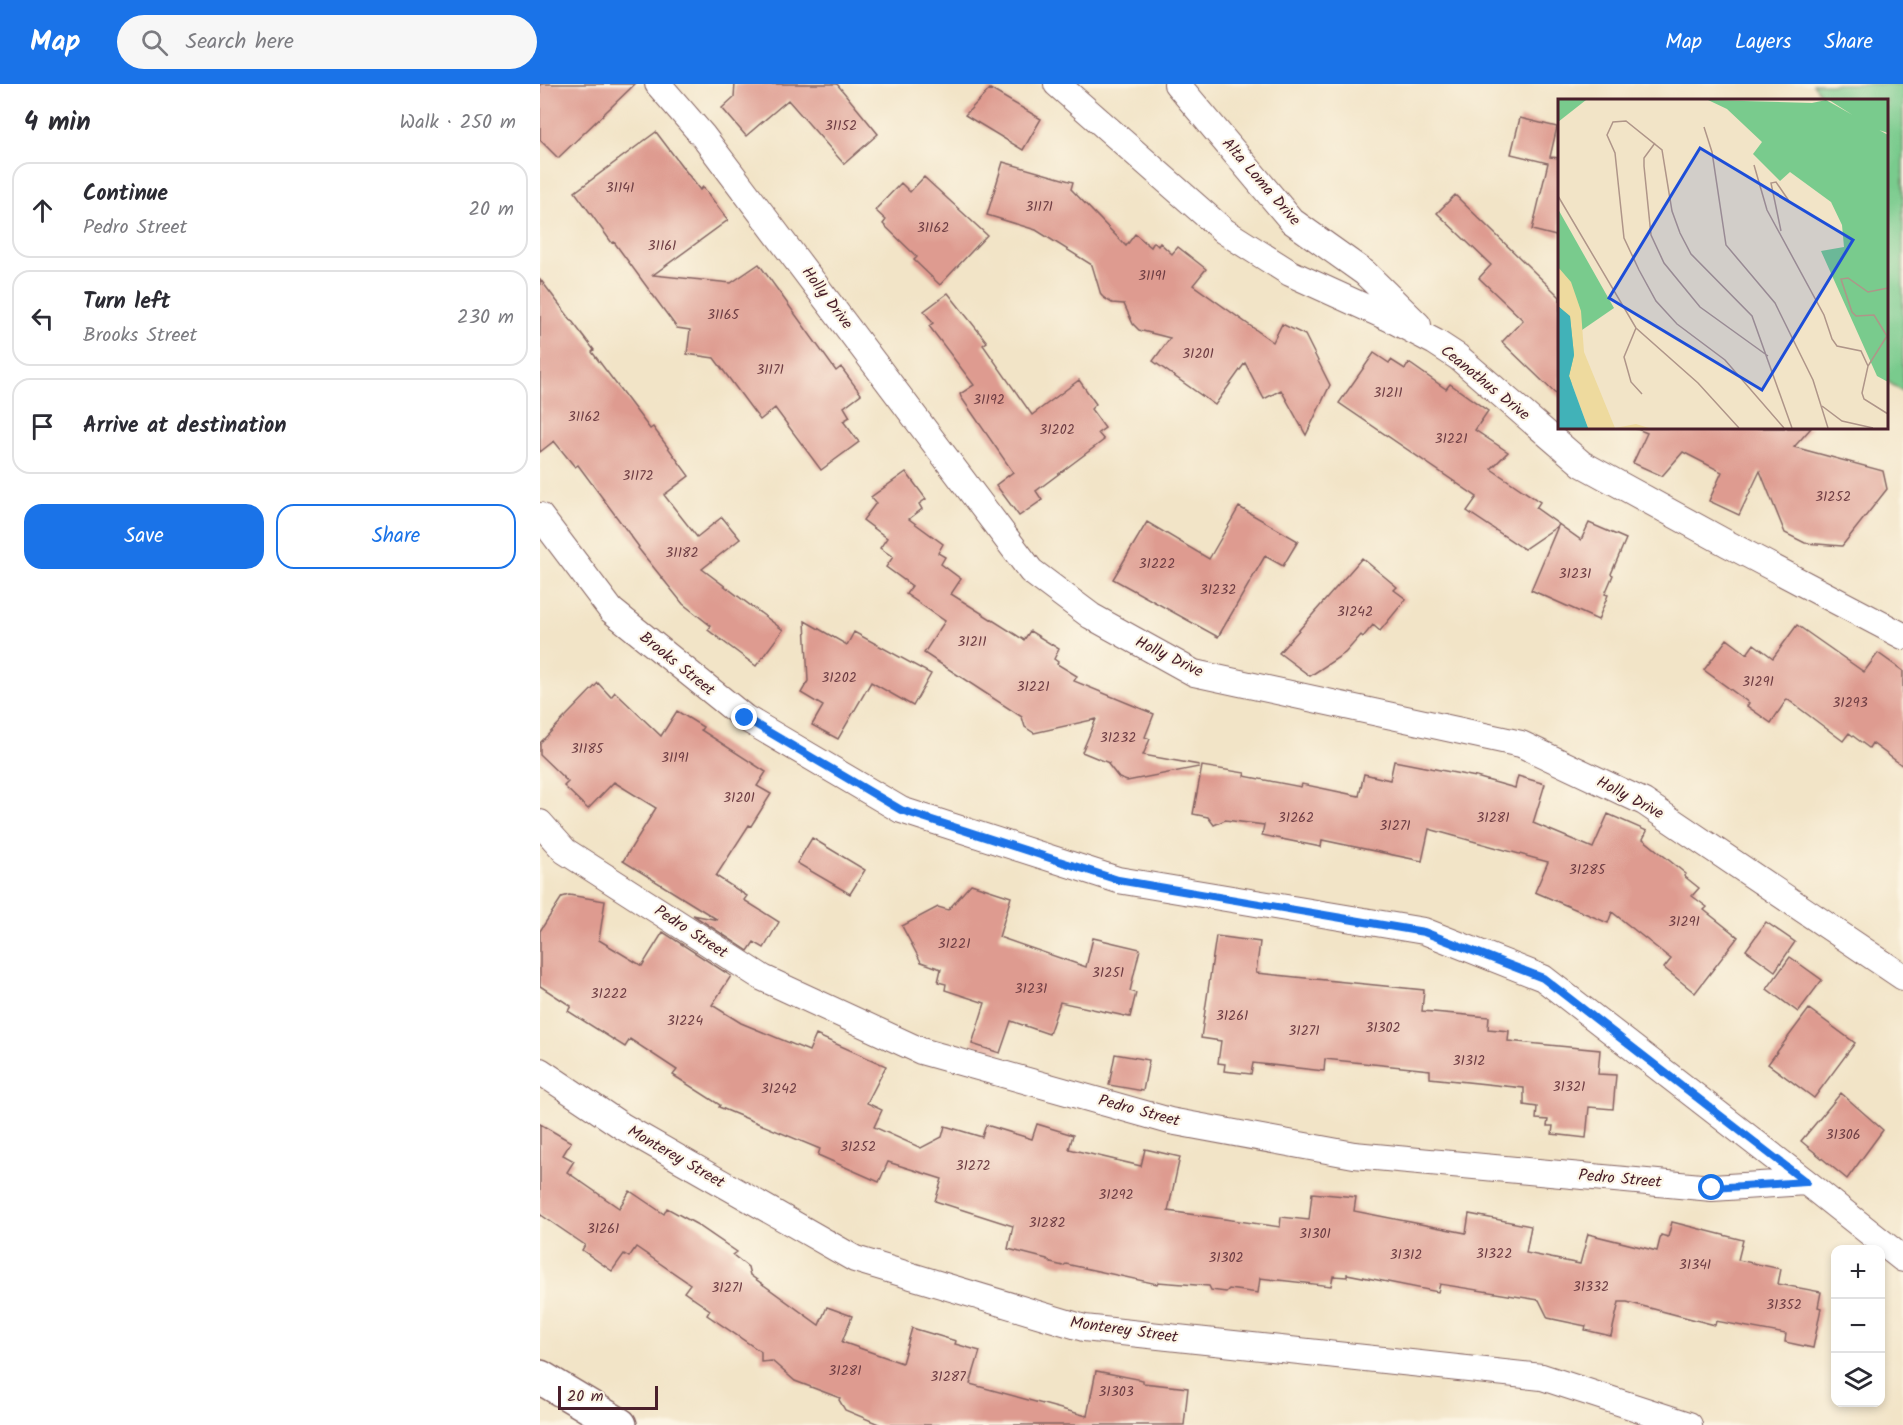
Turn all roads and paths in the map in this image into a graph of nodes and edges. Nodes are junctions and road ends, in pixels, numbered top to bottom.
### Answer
1 (658, 84) edge
2 (1057, 84) edge
3 (1177, 84) edge
4 (1435, 342) junction
5 (540, 516) edge
6 (1903, 636) edge
7 (540, 824) edge
8 (1903, 977) edge
9 (540, 1071) edge
10 (1806, 1182) junction
11 (1903, 1259) edge
12 (540, 1377) edge
13 (620, 1425) edge
14 (1689, 1425) edge

1 - 8 street, Holly Drive
2 - 4 street, Ceanothus Drive
3 - 4 street, Alta Loma Drive
4 - 6 street, Ceanothus Drive
5 - 10 street, Brooks Street
7 - 10 street, Pedro Street
9 - 14 street, Monterey Street
10 - 11 street, Brooks Street
12 - 13 highway

